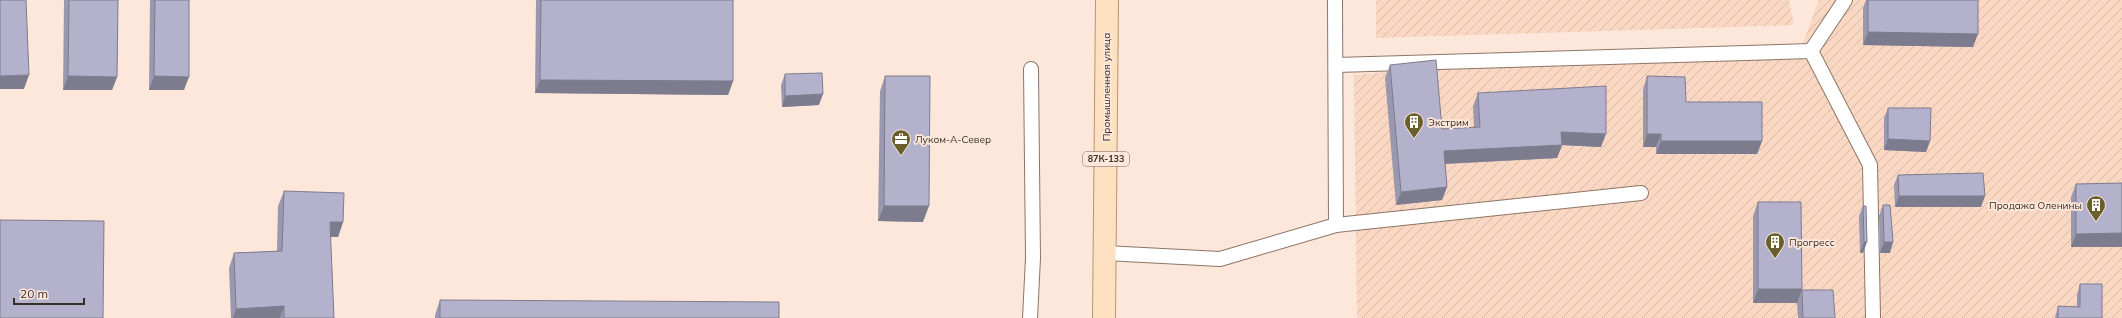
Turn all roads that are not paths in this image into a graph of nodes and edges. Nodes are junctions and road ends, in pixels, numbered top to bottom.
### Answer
1 (1107, 0) edge
2 (1335, 0) edge
3 (1845, 0) edge
4 (1811, 51) junction
5 (1336, 65) junction
6 (1031, 69) dead end
7 (1641, 193) dead end
8 (1336, 225) junction
9 (1105, 253) junction
10 (1030, 318) edge
11 (1104, 318) edge
12 (1873, 318) edge

1 - 9 main road, Промышленная улица / 87К-133
2 - 5 lane
3 - 4 lane
4 - 5 lane
4 - 12 lane
5 - 8 lane
6 - 10 lane
7 - 8 lane
8 - 9 lane
9 - 11 main road, Промышленная улица / 87К-133

